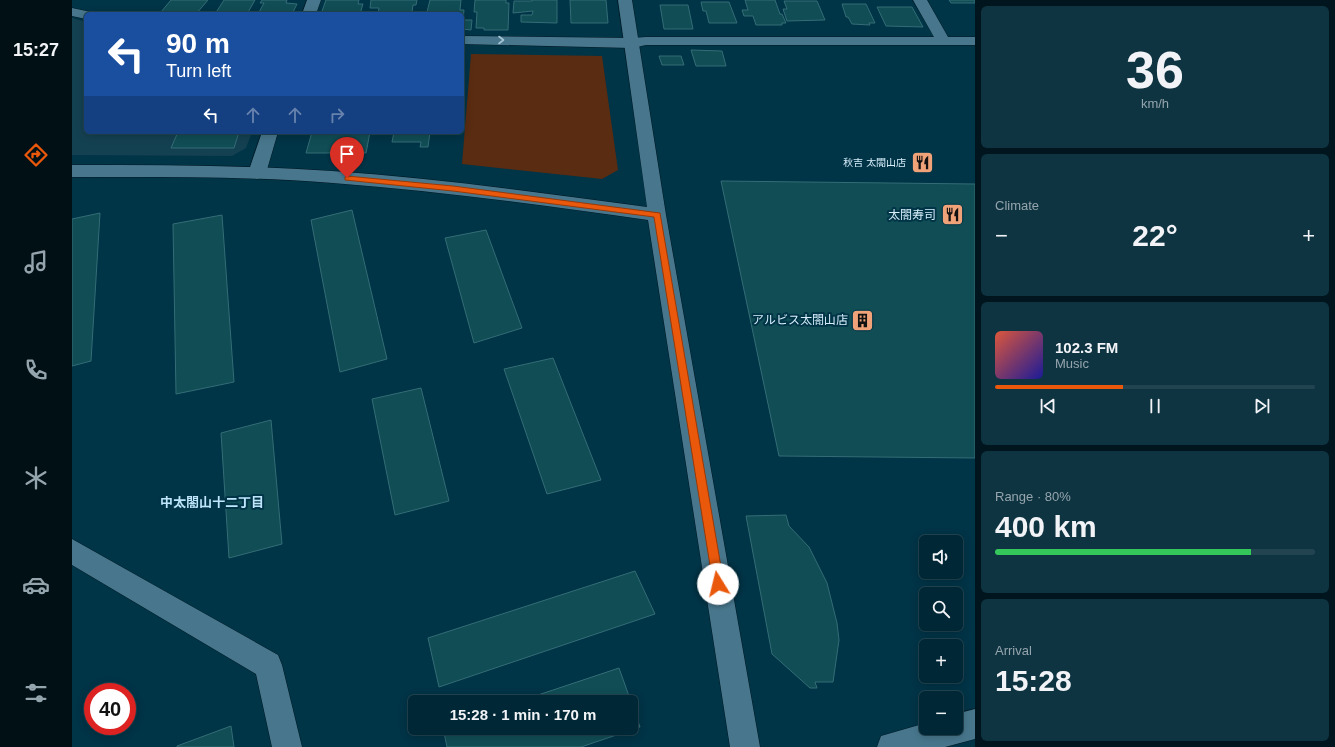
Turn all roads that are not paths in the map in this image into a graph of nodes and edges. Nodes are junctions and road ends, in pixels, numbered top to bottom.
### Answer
1 (314, 0) edge
2 (625, 0) edge
3 (920, 0) edge
4 (72, 12) edge
5 (310, 12) edge
6 (84, 15) edge
7 (464, 40) edge
8 (943, 40) junction
9 (975, 41) edge
10 (632, 43) junction
11 (269, 134) edge
12 (72, 171) edge
13 (257, 173) junction
14 (658, 214) junction
15 (72, 551) edge
16 (975, 724) edge
17 (287, 747) edge
18 (745, 747) edge
19 (892, 747) edge

1 - 5 street
2 - 10 street
3 - 8 street
4 - 6 street
7 -> 10 street
8 - 9 street
8 - 10 street
10 - 14 street
11 - 13 street
12 - 13 street
13 - 14 street
14 - 18 street
15 - 17 street
16 - 19 street

